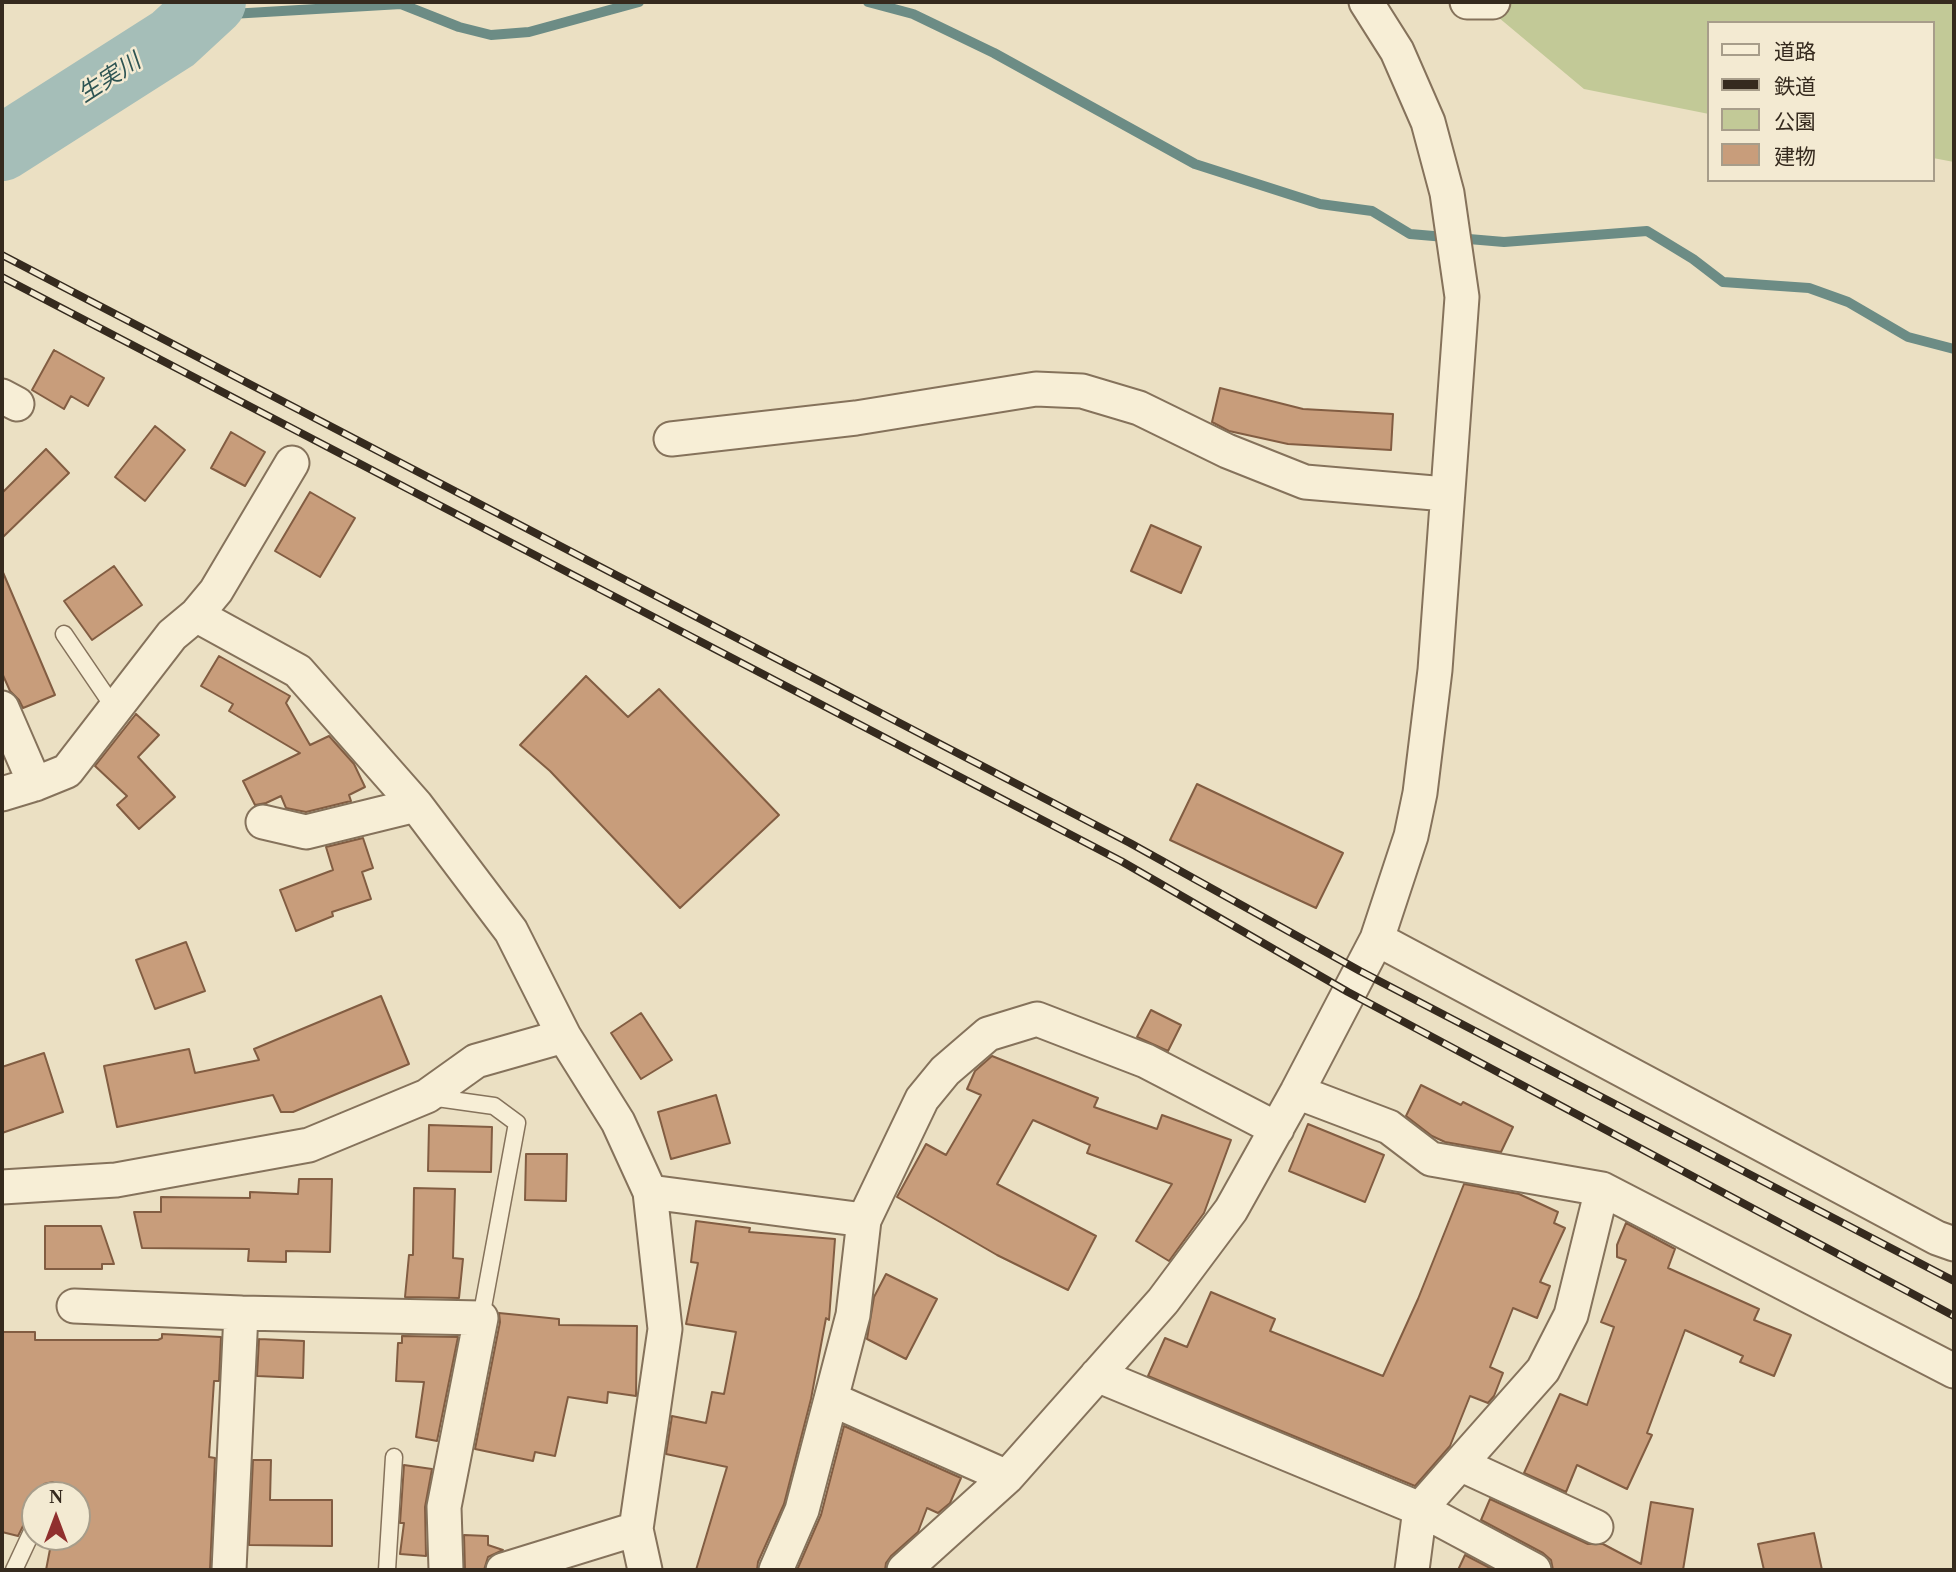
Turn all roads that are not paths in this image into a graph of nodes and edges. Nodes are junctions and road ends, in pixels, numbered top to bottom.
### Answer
1 (1366, 2) edge
2 (1467, 2) edge
3 (1493, 2) edge
4 (671, 439) dead end
5 (292, 463) dead end
6 (1446, 494) junction
7 (196, 615) junction
8 (64, 634) dead end
9 (2, 708) edge
10 (115, 709) junction
11 (35, 784) junction
12 (2, 794) edge
13 (416, 805) junction
14 (263, 822) dead end
15 (1377, 939) junction
16 (564, 1036) junction
17 (1297, 1092) junction
18 (428, 1096) junction
19 (1277, 1129) junction
20 (2, 1187) edge
21 (1602, 1189) junction
22 (650, 1192) junction
23 (864, 1220) junction
24 (1954, 1244) edge
25 (74, 1306) dead end
26 (241, 1313) junction
27 (481, 1318) junction
28 (1954, 1371) edge
29 (1097, 1375) junction
30 (831, 1399) junction
31 (394, 1457) dead end
32 (1460, 1464) junction
33 (1007, 1477) junction
34 (1420, 1509) junction
35 (1596, 1527) dead end
36 (636, 1528) junction
37 (23, 1551) edge
38 (14, 1570) edge
39 (229, 1570) edge
40 (387, 1570) edge
41 (446, 1570) edge
42 (503, 1570) edge
43 (645, 1570) edge
44 (776, 1570) edge
45 (904, 1570) edge
46 (1412, 1570) edge
47 (1534, 1570) edge

1 - 6 street
2 - 3 street
4 - 6 street
5 - 7 street
6 - 15 street
7 - 10 street
7 - 13 street
8 - 10 lane
9 - 11 street
10 - 11 street
11 - 12 street
13 - 14 street
13 - 16 street
15 - 17 street
15 - 24 street
16 - 18 street
16 - 22 street
17 - 19 street
17 - 21 street
18 - 20 street
18 - 27 lane
19 - 23 street
19 - 29 street
21 - 28 street
21 - 32 street
22 - 23 street
22 - 36 street
23 - 30 street
25 - 26 street
26 - 27 street
26 - 39 street
27 - 41 street
29 - 33 street
29 - 34 street
30 - 33 street
30 - 44 street
31 - 40 lane
32 - 34 street
32 - 35 street
33 - 45 street
34 - 46 street
34 - 47 street
36 - 42 street
36 - 43 street
37 - 38 lane

